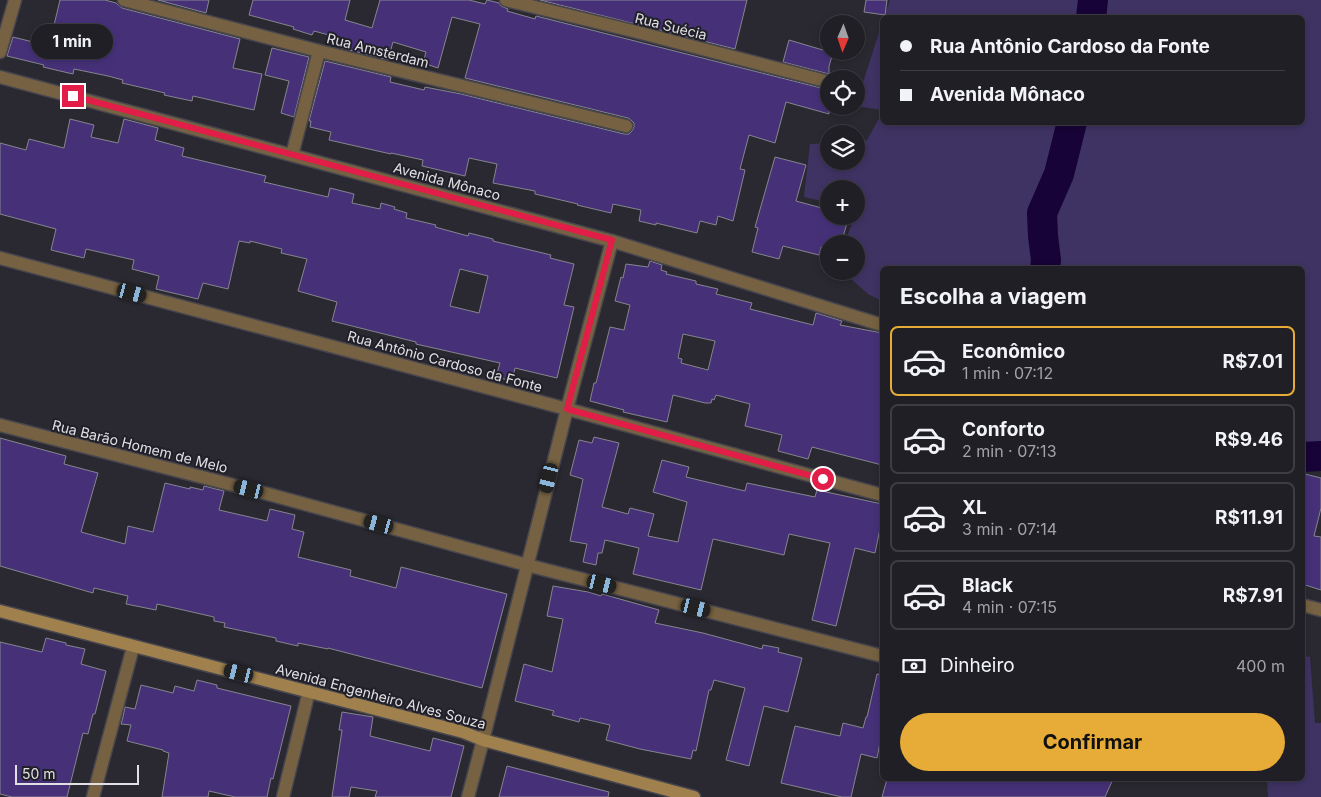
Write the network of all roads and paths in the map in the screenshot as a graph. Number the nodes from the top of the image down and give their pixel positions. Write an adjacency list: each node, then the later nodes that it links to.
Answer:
1 (15, 0): 5 (street)
2 (124, 0): 4 (street, Rua Amsterdam)
3 (506, 0): 7 (street, Rua Suécia)
4 (319, 51): 8 (street, Rua Amsterdam); 9 (street)
5 (0, 52)
6 (0, 77): 9 (street, Avenida Mônaco)
7 (820, 80)
8 (626, 126)
9 (292, 155): 10 (street, Avenida Mônaco)
10 (612, 240): 12 (street, Avenida Mônaco); 13 (street)
11 (0, 258): 13 (street, Rua Antônio Cardoso da Fonte)
12 (880, 324)
13 (567, 409): 15 (street, Rua Antônio Cardoso da Fonte); 16 (street)
14 (0, 426): 16 (street, Rua Barão Homem de Melo)
15 (880, 494)
16 (527, 565): 21 (street, Rua Barão Homem de Melo); 23 (street)
17 (1305, 606): 18 (street)
18 (1321, 610)
19 (0, 611): 20 (main road, Avenida Engenheiro Alves Souza)
20 (134, 647): 22 (main road, Avenida Engenheiro Alves Souza); 24 (street)
21 (880, 655)
22 (309, 691): 23 (main road, Avenida Engenheiro Alves Souza); 25 (street)
23 (484, 740): 26 (street); 27 (main road, Avenida Engenheiro Alves Souza)
24 (93, 797)
25 (282, 797)
26 (468, 797)
27 (694, 797)

